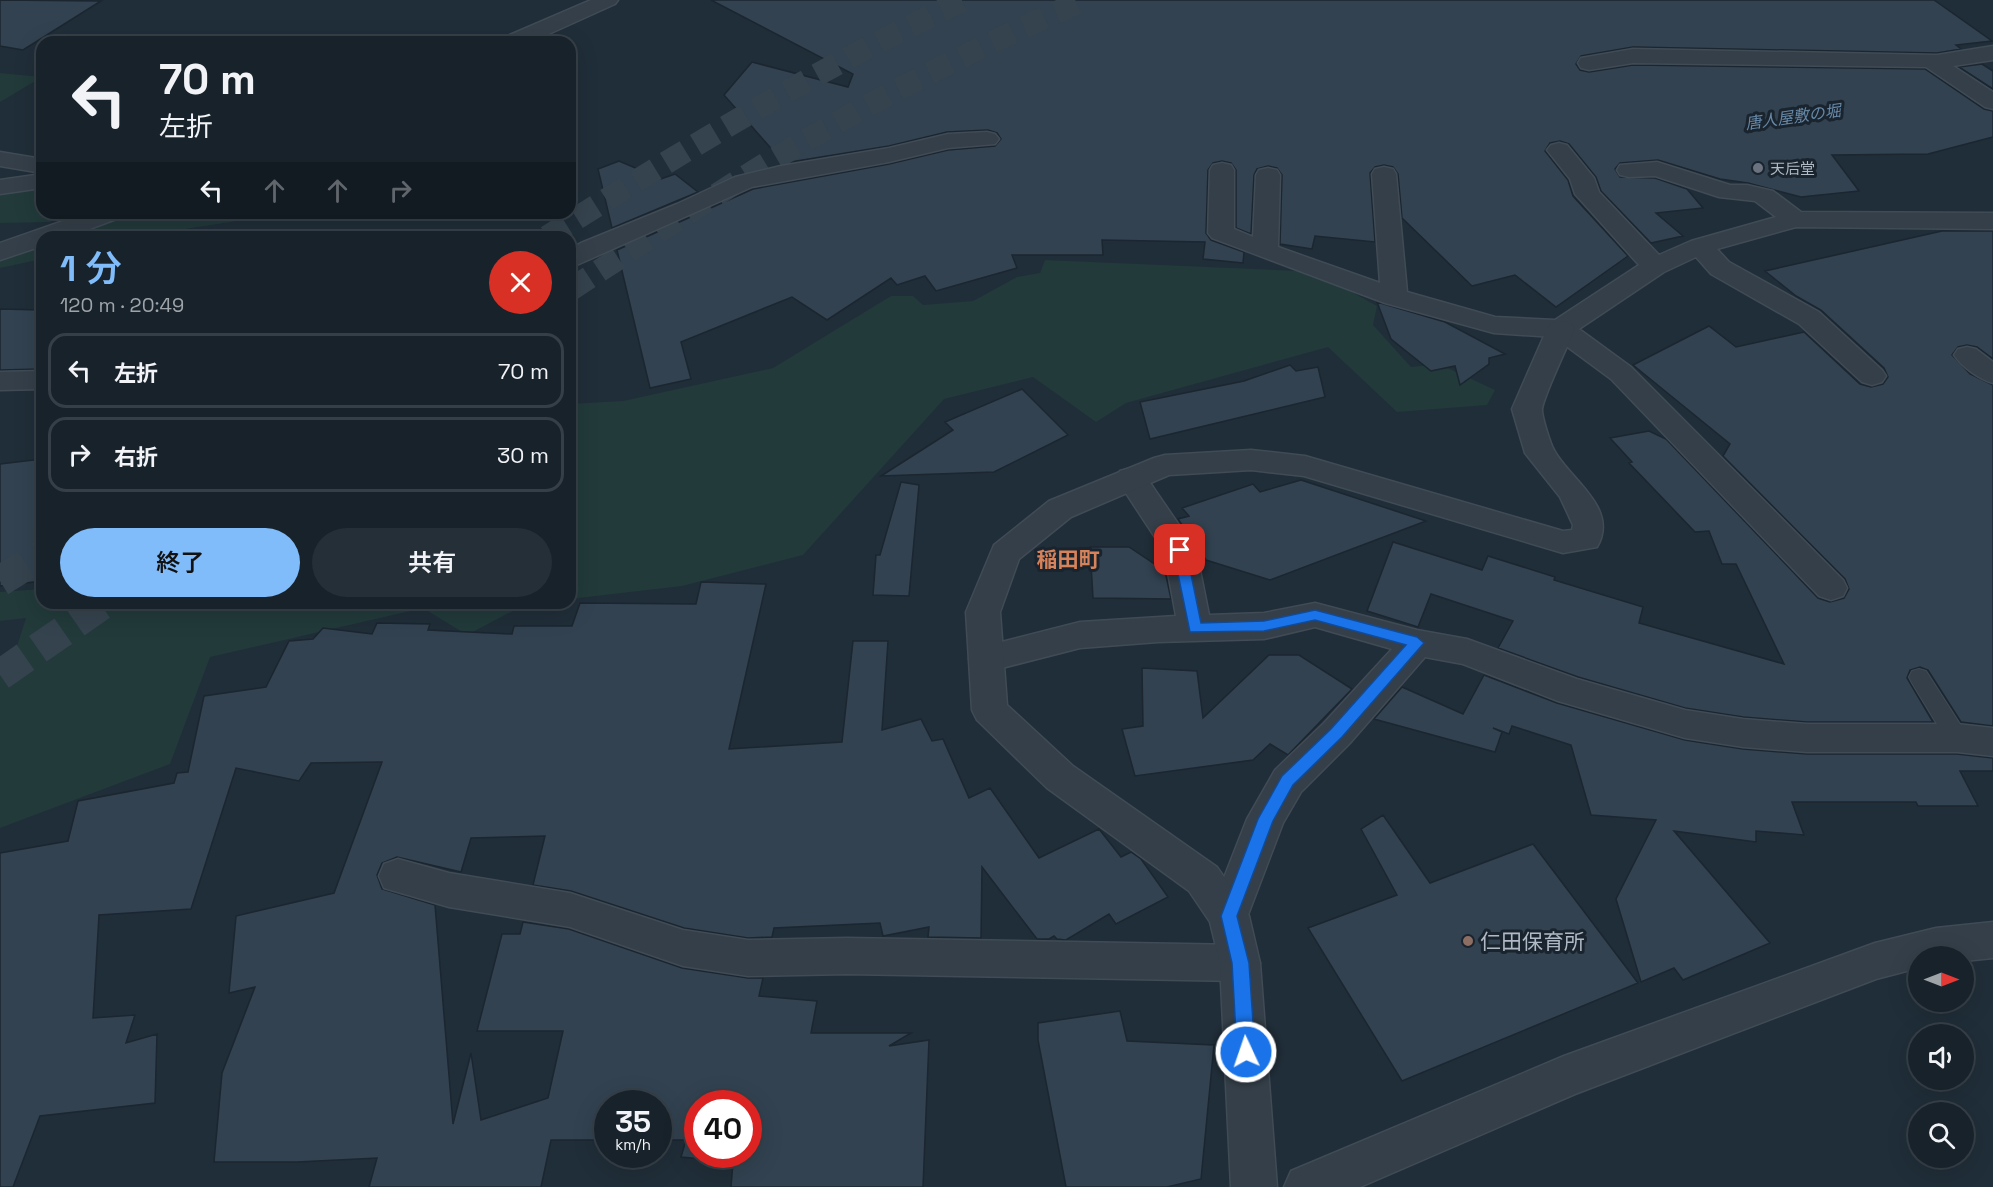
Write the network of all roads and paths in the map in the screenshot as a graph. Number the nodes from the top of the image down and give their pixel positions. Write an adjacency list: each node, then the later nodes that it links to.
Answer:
1 (608, 0): 2 (street)
2 (527, 36)
3 (1993, 53): 4 (street)
4 (1936, 61): 5 (street); 6 (street)
5 (1589, 63)
6 (1979, 92)
7 (987, 139): 25 (street)
8 (1559, 150): 26 (street)
9 (0, 159): 10 (street)
10 (36, 165)
11 (1222, 170): 23 (street)
12 (1629, 170): 18 (street)
13 (1384, 174): 27 (street)
14 (1268, 175): 23 (street)
15 (36, 181): 16 (street)
16 (0, 187)
17 (93, 219): 20 (street)
18 (1795, 219): 19 (street); 22 (street)
19 (1993, 221)
20 (60, 231)
21 (36, 239): 24 (street)
22 (1700, 246): 26 (street); 31 (street)
23 (1265, 251): 27 (street)
24 (0, 252)
25 (576, 256)
26 (1655, 266): 28 (street)
27 (1394, 297): 28 (street)
28 (1561, 329): 34 (street); 35 (street)
29 (1967, 354): 30 (street)
30 (1993, 375)
31 (1872, 376)
32 (36, 380): 33 (street)
33 (0, 381)
34 (1131, 478): 36 (street); 38 (street)
35 (1832, 588)
36 (1195, 628): 37 (street); 38 (street)
37 (1417, 643): 40 (street); 43 (street)
38 (986, 659): 43 (street)
39 (1919, 677): 40 (lane)
40 (1957, 738): 41 (street)
41 (1993, 742)
42 (398, 876): 45 (street)
43 (1229, 916): 45 (street)
44 (1993, 940): 47 (street)
45 (1240, 963): 46 (street)
46 (1254, 1187)
47 (1307, 1187)

